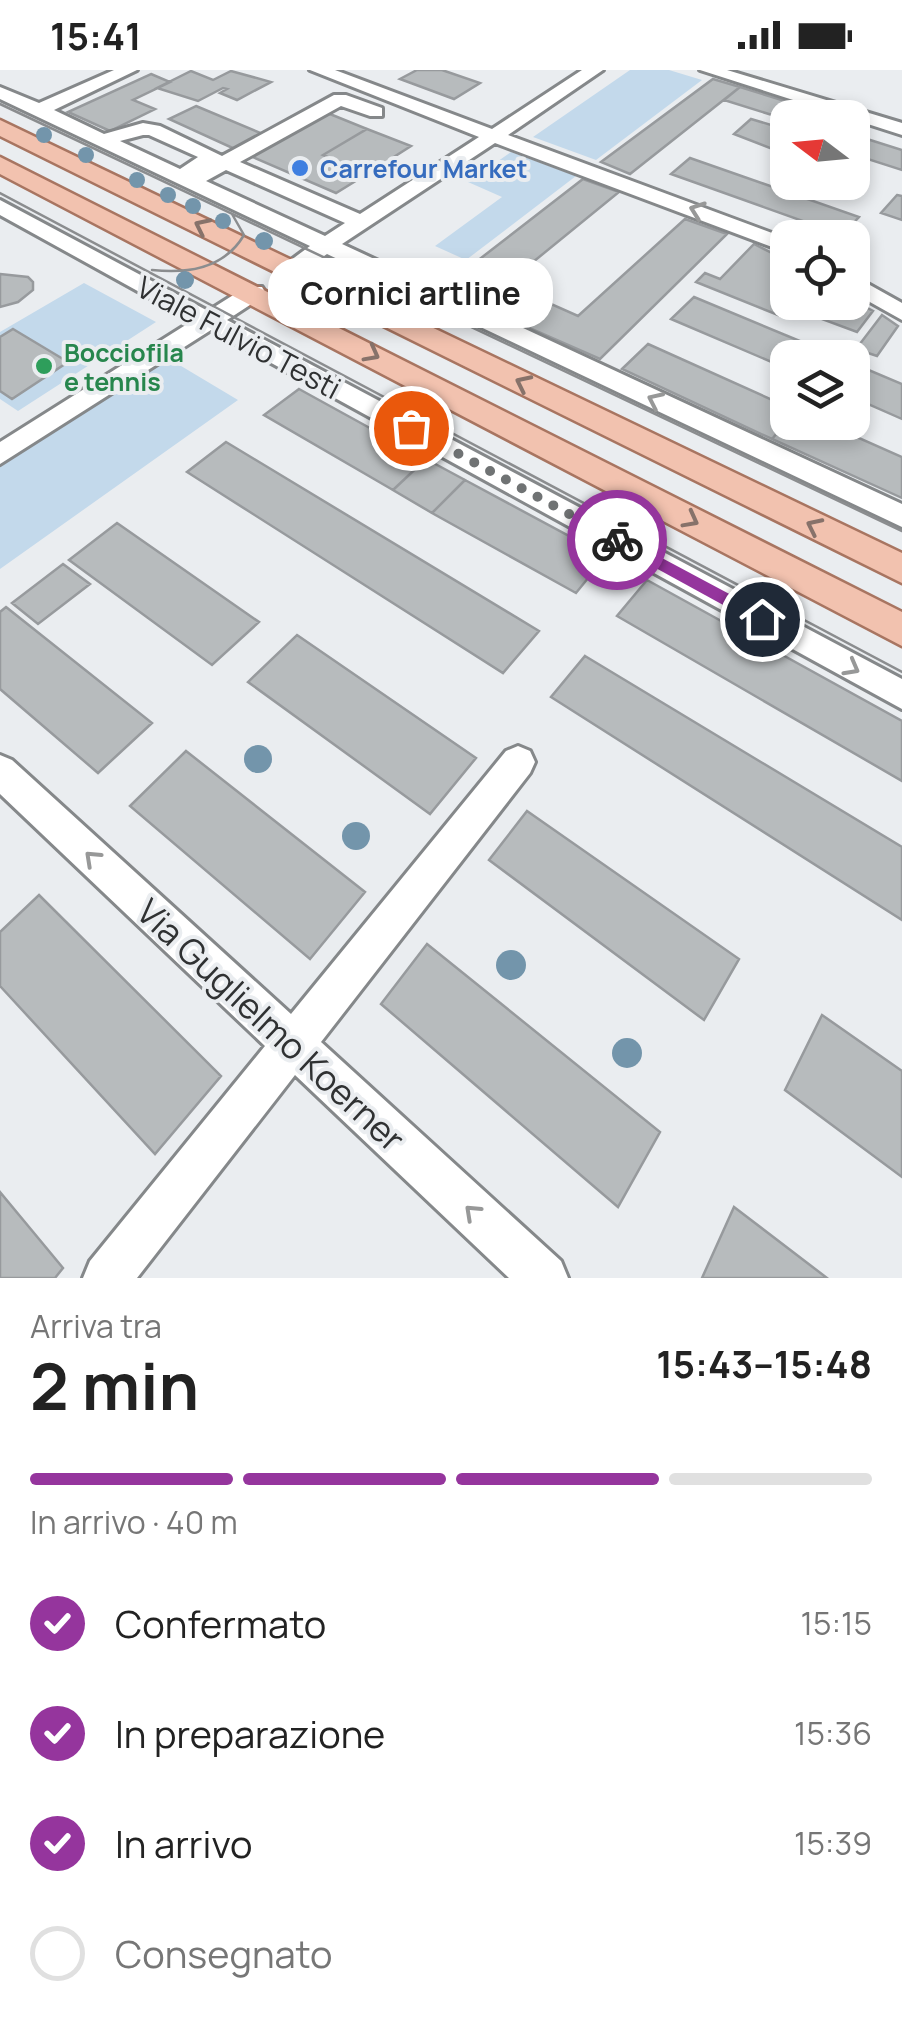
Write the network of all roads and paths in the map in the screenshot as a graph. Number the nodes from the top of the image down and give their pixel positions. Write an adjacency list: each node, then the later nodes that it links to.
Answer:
1 (128, 70): 7 (street)
2 (318, 70): 12 (street)
3 (594, 70): 12 (street)
4 (709, 70): 10 (street)
5 (747, 70): 8 (street)
6 (0, 92): 7 (street)
7 (40, 110): 13 (street)
8 (902, 116)
9 (0, 127): 21 (main road, one-way to 9)
10 (902, 128)
11 (420, 129): 14 (street)
12 (495, 136): 18 (street); 19 (street, one-way to 12)
13 (101, 140): 16 (street); 16 (street)
14 (224, 162): 16 (street); 18 (street)
15 (0, 164): 22 (main road, Viale Fulvio Testi)
16 (183, 179): 20 (street)
17 (0, 206): 25 (street, Viale Fulvio Testi)
18 (360, 222): 20 (street)
19 (770, 240)
20 (328, 244): 21 (street); 27 (street, one-way to 20)
21 (290, 269): 22 (main road); 28 (main road, one-way to 21)
22 (254, 292): 25 (street); 29 (main road, Viale Fulvio Testi, one-way to 29)
23 (870, 293): 24 (street)
24 (902, 313)
25 (210, 321): 26 (street); 30 (street, Viale Fulvio Testi, one-way to 30)
26 (0, 455)
27 (902, 516)
28 (902, 570)
29 (902, 630)
30 (902, 695)
31 (518, 762): 33 (street)
32 (0, 772): 33 (street, Via Guglielmo Koerner, one-way to 32)
33 (291, 1045): 34 (street); 35 (street, Via Guglielmo Koerner, one-way to 33)
34 (107, 1278)
35 (544, 1278)

